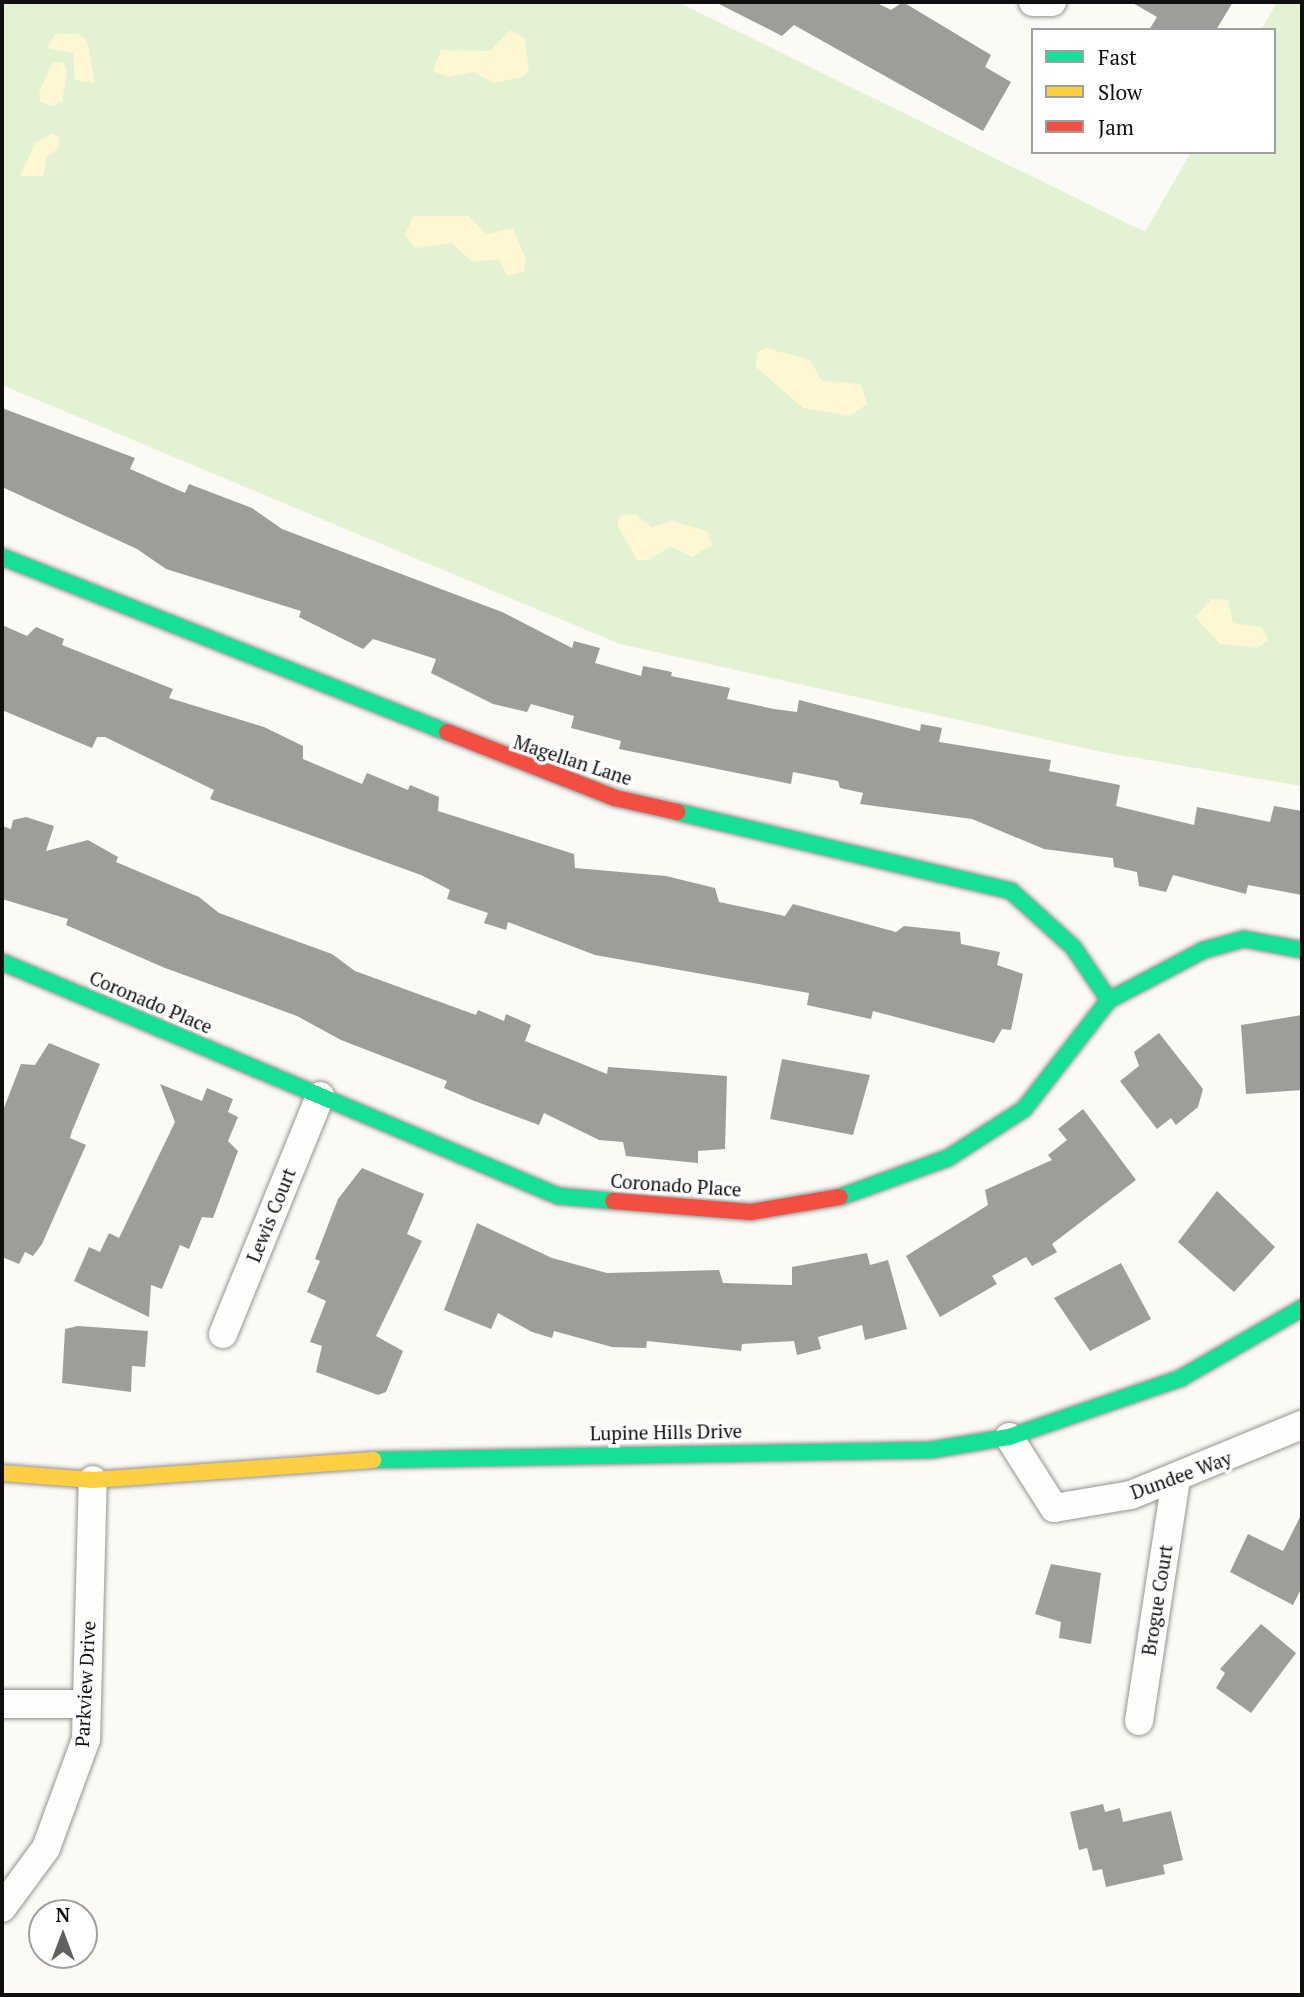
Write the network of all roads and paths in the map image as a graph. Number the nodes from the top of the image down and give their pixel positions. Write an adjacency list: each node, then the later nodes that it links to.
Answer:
1 (1033, 2): 2 (street)
2 (1052, 2)
3 (2, 556): 6 (street, Magellan Lane)
4 (1302, 950): 6 (street, Coronado Place)
5 (2, 962): 7 (street, Coronado Place)
6 (1109, 1000): 7 (street, Coronado Place)
7 (320, 1096): 9 (street, Lewis Court)
8 (1302, 1308): 11 (street, Lupine Hills Drive)
9 (223, 1334)
10 (1302, 1425): 13 (street, Dundee Way)
11 (1009, 1437): 13 (street, Dundee Way); 14 (street, Lupine Hills Drive)
12 (2, 1473): 14 (street, Lupine Hills Drive)
13 (1176, 1479): 17 (street, Brogue Court)
14 (93, 1480): 16 (street, Parkview Drive)
15 (2, 1704): 16 (street)
16 (86, 1704): 18 (street, Parkview Drive)
17 (1139, 1721)
18 (2, 1908)

